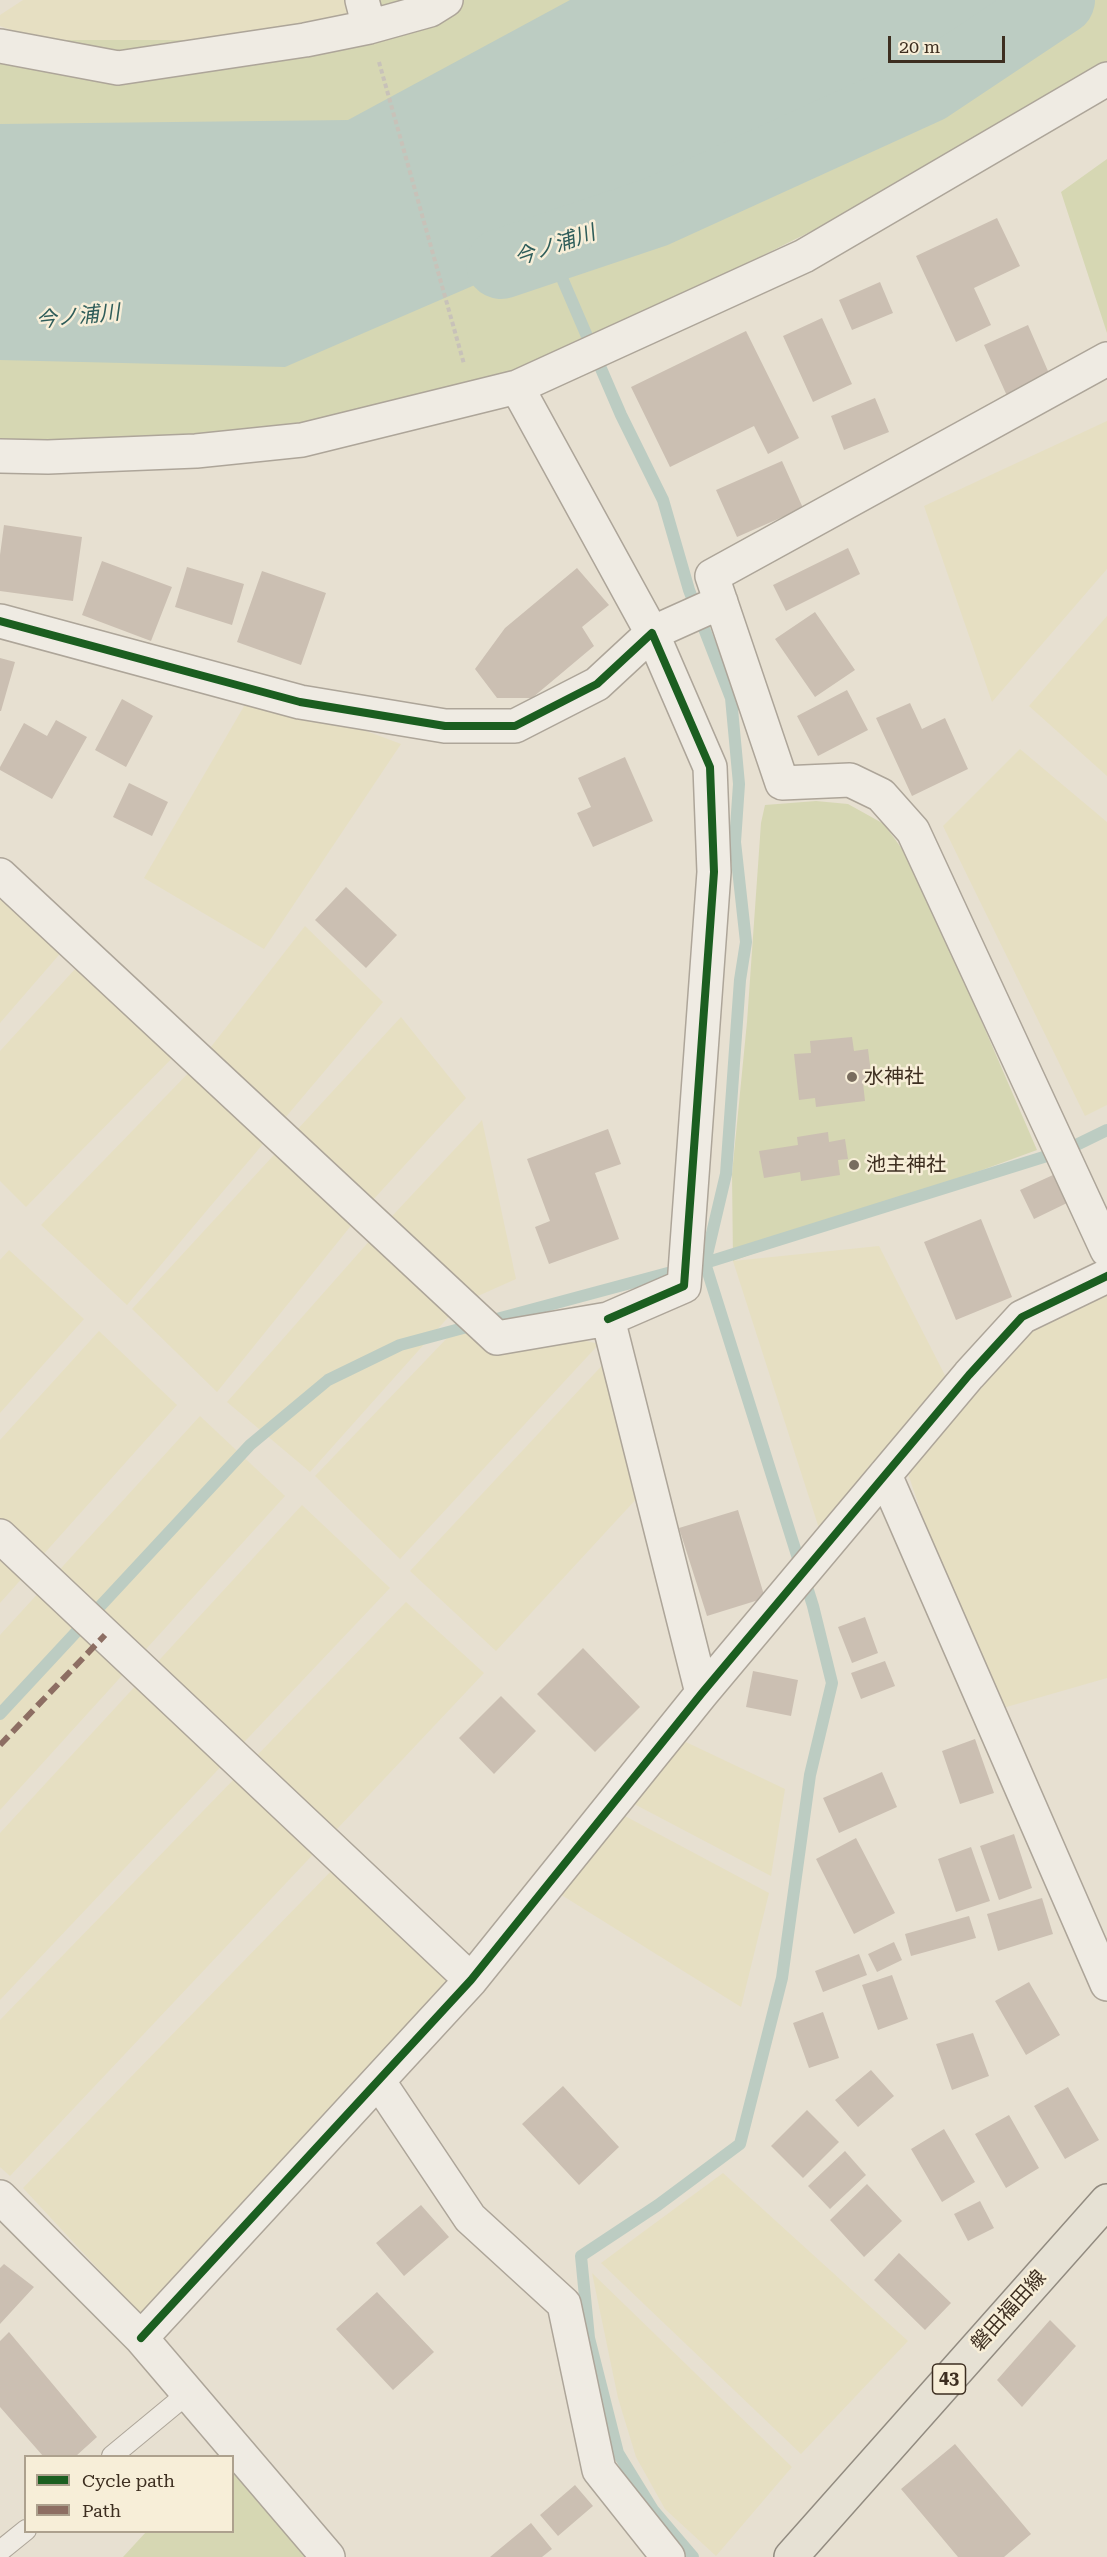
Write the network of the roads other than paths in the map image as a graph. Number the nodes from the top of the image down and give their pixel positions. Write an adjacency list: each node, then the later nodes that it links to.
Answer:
1 (446, 0): 2 (street)
2 (365, 14): 3 (street)
3 (0, 46)
4 (1107, 80): 6 (street)
5 (1107, 359): 8 (street)
6 (518, 387): 7 (street); 10 (street)
7 (0, 456)
8 (721, 602): 10 (street); 12 (street)
9 (0, 621): 10 (street)
10 (652, 633): 14 (street)
11 (0, 875): 14 (street)
12 (1107, 1250)
13 (1107, 1276): 15 (street)
14 (608, 1318): 17 (street)
15 (885, 1475): 17 (street); 19 (street)
16 (0, 1536): 18 (street)
17 (702, 1694): 18 (street)
18 (471, 1980): 20 (street)
19 (1107, 1984)
20 (379, 2082): 23 (street); 29 (street)
21 (0, 2196): 23 (street)
22 (1107, 2200): 30 (main road, 磐田福田線 / 43)
23 (141, 2338): 24 (street)
24 (187, 2394): 25 (lane); 28 (street)
25 (114, 2455)
26 (24, 2532): 27 (lane)
27 (0, 2551)
28 (328, 2557)
29 (668, 2557)
30 (791, 2557)

